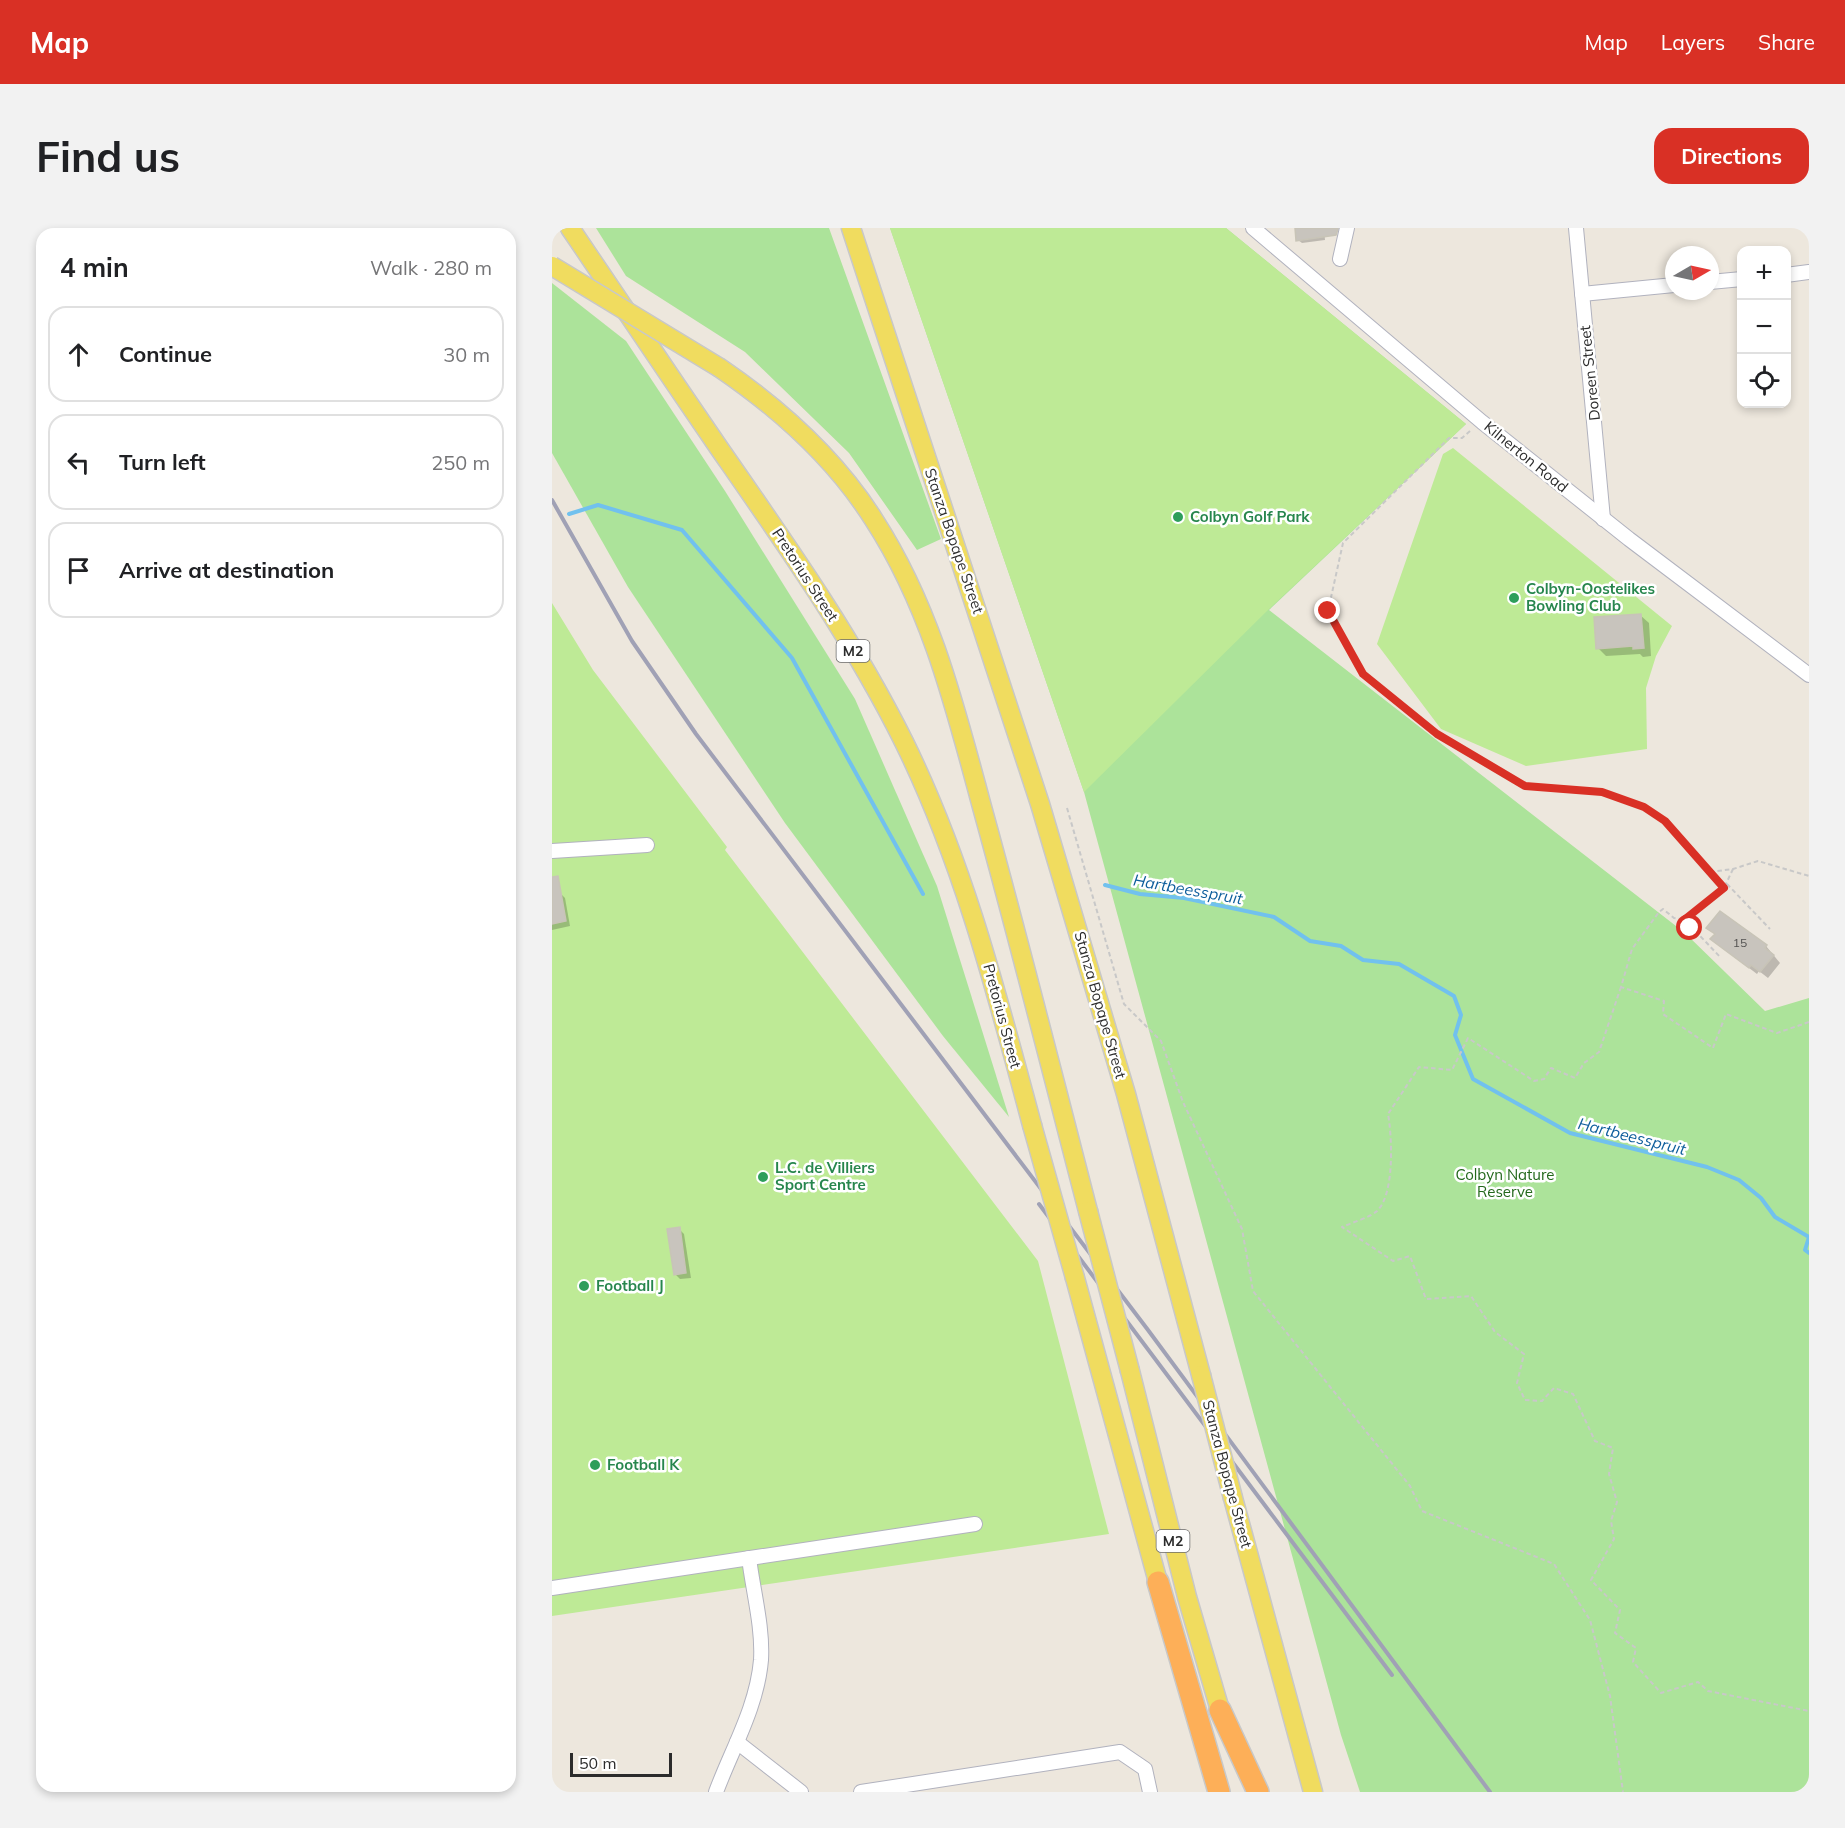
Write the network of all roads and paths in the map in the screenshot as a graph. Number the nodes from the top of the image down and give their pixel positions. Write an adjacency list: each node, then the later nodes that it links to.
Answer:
1 (570, 228): 32 (main road, Pretorius Street / M2, bridge)
2 (851, 228): 45 (main road, Stanza Bopape Street, bridge)
3 (1253, 228): 15 (street, Kilnerton Road)
4 (1347, 228): 6 (street)
5 (1576, 228): 13 (street, Doreen Street)
6 (1340, 259)
7 (552, 266): 34 (main road, M2, bridge)
8 (1809, 272): 9 (street)
9 (1791, 274)
10 (1737, 279): 11 (street)
11 (1719, 281)
12 (1665, 286): 13 (street)
13 (1582, 294): 15 (street, Doreen Street)
14 (1462, 438): 21 (path)
15 (1603, 519): 16 (street, Kilnerton Road)
16 (1809, 675)
17 (1067, 808): 46 (path)
18 (647, 845): 19 (street)
19 (552, 851)
20 (1733, 869): 21 (path); 22 (path); 23 (path)
21 (1710, 872): 24 (path)
22 (1809, 876)
23 (1726, 884): 24 (path); 26 (path)
24 (1724, 888): 25 (path)
25 (1684, 920): 27 (path); 28 (path)
26 (1770, 929)
27 (1721, 958)
28 (1621, 987): 29 (path); 35 (path)
29 (1809, 1022)
30 (975, 1524): 31 (street)
31 (749, 1558): 33 (street); 36 (street)
32 (1158, 1582): 41 (highway); 42 (highway, M2)
33 (552, 1588)
34 (1220, 1710): 43 (highway, M2); 44 (highway)
35 (1809, 1711)
36 (737, 1742): 37 (street); 38 (street)
37 (716, 1792)
38 (801, 1792)
39 (861, 1792): 40 (street)
40 (1150, 1792)
41 (1205, 1792)
42 (1219, 1792)
43 (1246, 1792)
44 (1258, 1792)
45 (1313, 1792)
46 (1623, 1792)

